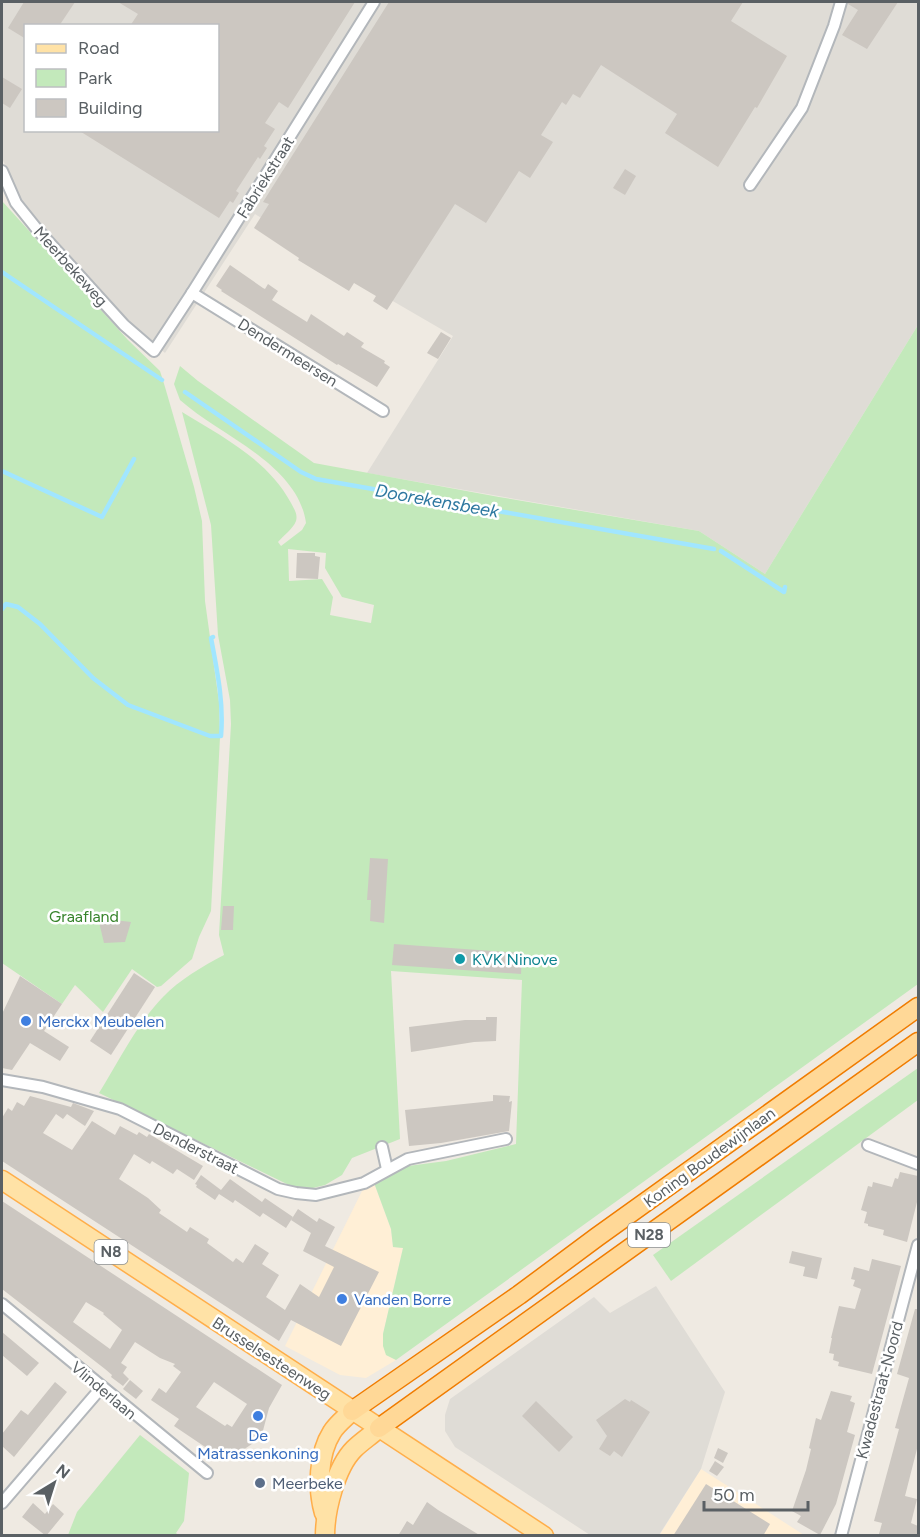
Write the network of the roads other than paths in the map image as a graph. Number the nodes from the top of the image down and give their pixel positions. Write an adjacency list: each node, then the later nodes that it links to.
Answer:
1 (374, 2): 5 (street, Fabriekstraat)
2 (840, 2): 4 (street)
3 (2, 171): 6 (street, Meerbekeweg)
4 (750, 185)
5 (192, 293): 6 (street, Fabriekstraat); 7 (street, Dendermeersen)
6 (154, 351)
7 (383, 411)
8 (918, 1006): 20 (highway, Koning Boudewijnlaan / N28)
9 (918, 1042): 21 (highway, Koning Boudewijnlaan / N28)
10 (2, 1080): 15 (street, Denderstraat)
11 (506, 1139): 15 (street, Denderstraat)
12 (868, 1145): 14 (street)
13 (382, 1147): 15 (street)
14 (918, 1164)
15 (387, 1169)
16 (2, 1180): 20 (main road, Brusselsesteenweg / N8)
17 (918, 1245): 27 (street, Kwadestraat-Noord)
18 (2, 1304): 19 (street, Vlinderlaan)
19 (101, 1388): 22 (street, Vlinderlaan); 23 (street)
20 (352, 1411): 21 (main road, Brusselsesteenweg / N8); 25 (main road, N28)
21 (380, 1428): 25 (main road, N28); 26 (main road, Brusselsesteenweg / N8)
22 (207, 1473)
23 (6, 1490): 24 (street)
24 (2, 1503)
25 (325, 1526)
26 (544, 1536)
27 (841, 1536)

